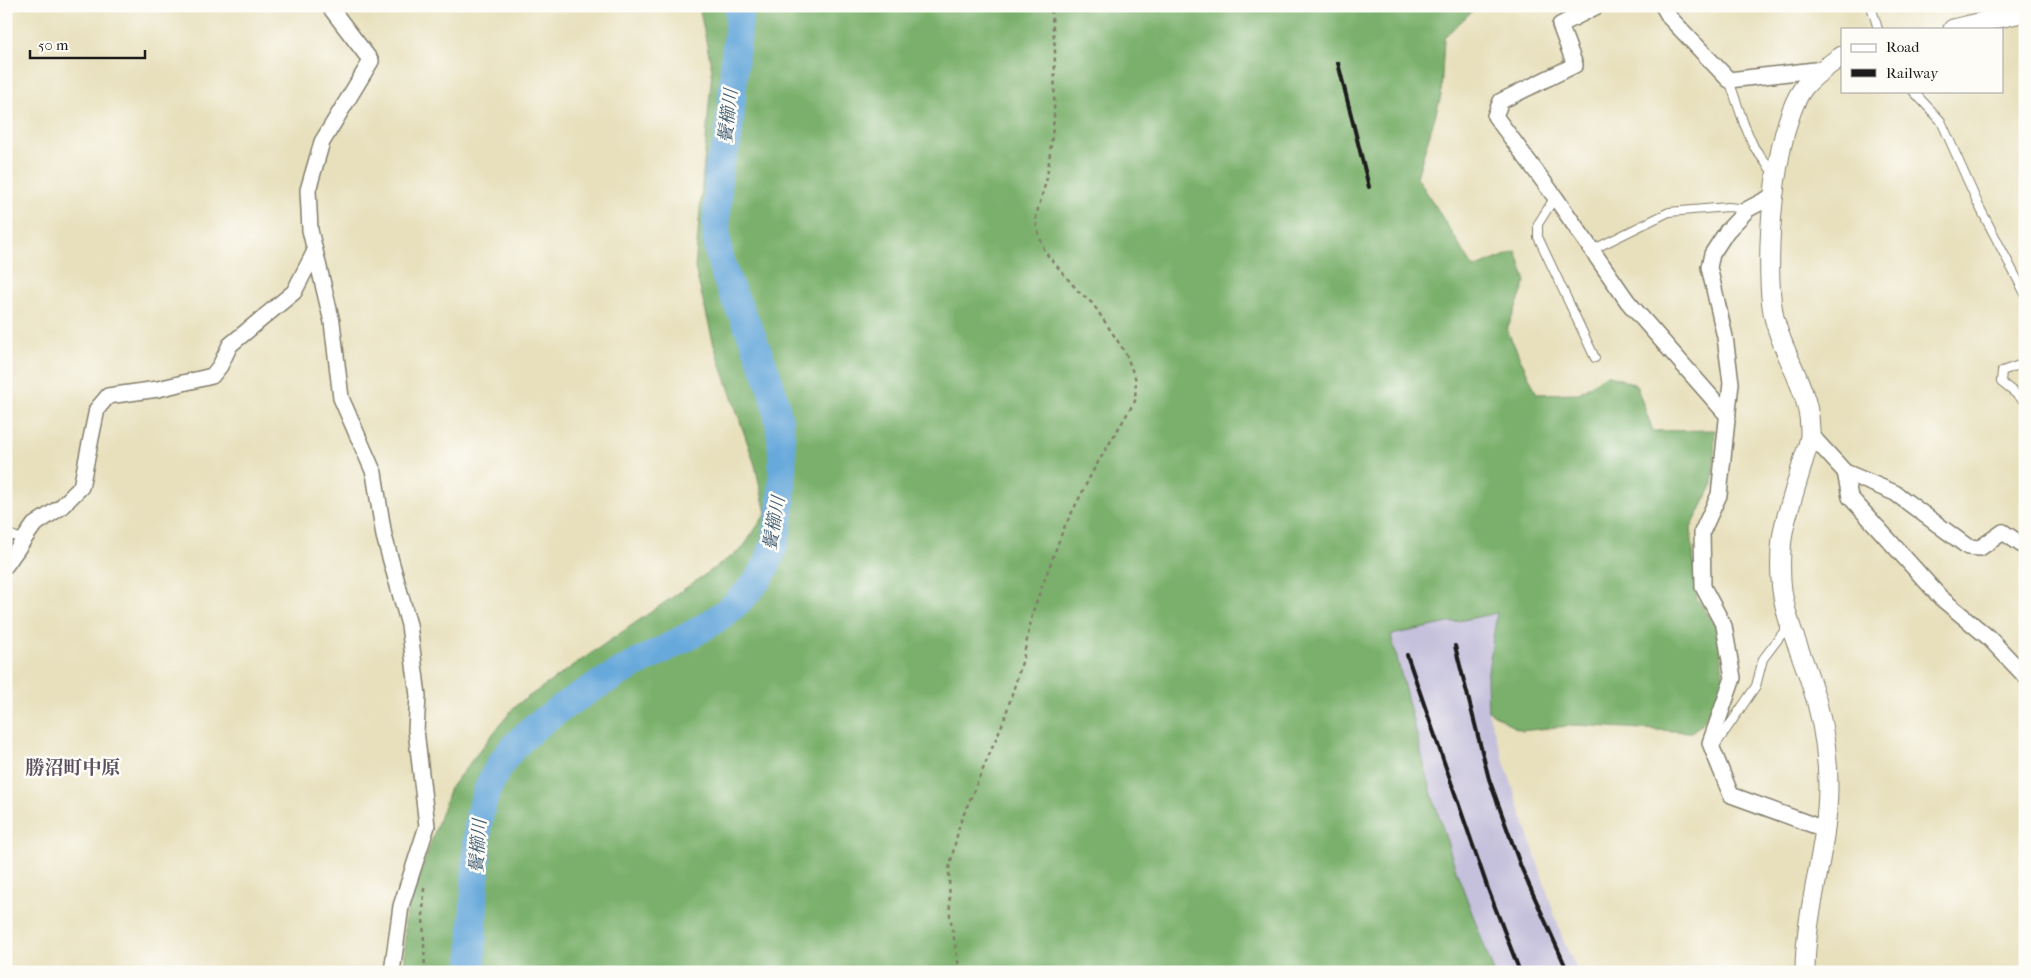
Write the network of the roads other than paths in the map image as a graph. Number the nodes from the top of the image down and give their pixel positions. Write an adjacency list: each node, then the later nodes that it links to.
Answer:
1 (329, 6): 17 (street)
2 (1597, 6): 14 (street)
3 (1663, 6): 10 (street)
4 (1871, 6): 6 (lane)
5 (2025, 12): 7 (street)
6 (1878, 28)
7 (1957, 28)
8 (1841, 57): 9 (street)
9 (1822, 69): 10 (street); 12 (street)
10 (1729, 80): 12 (lane)
11 (1914, 92): 18 (lane)
12 (1776, 176): 13 (street)
13 (1773, 196): 15 (street); 23 (street)
14 (1554, 197): 16 (street); 19 (lane)
15 (1748, 209): 16 (lane); 22 (street)
16 (1592, 250): 22 (street)
17 (314, 253): 26 (street); 33 (street)
18 (2025, 294)
19 (1595, 358)
20 (2025, 363): 21 (lane)
21 (2025, 401)
22 (1728, 416): 31 (street)
23 (1811, 435): 24 (street); 29 (street)
24 (1845, 472): 27 (street); 30 (street)
25 (6, 533): 26 (lane)
26 (24, 540): 28 (street)
27 (2025, 547)
28 (6, 565)
29 (1790, 625): 31 (lane); 32 (street)
30 (2025, 676)
31 (1712, 750): 32 (street)
32 (1824, 828): 34 (street)
33 (392, 972)
34 (1805, 972)

